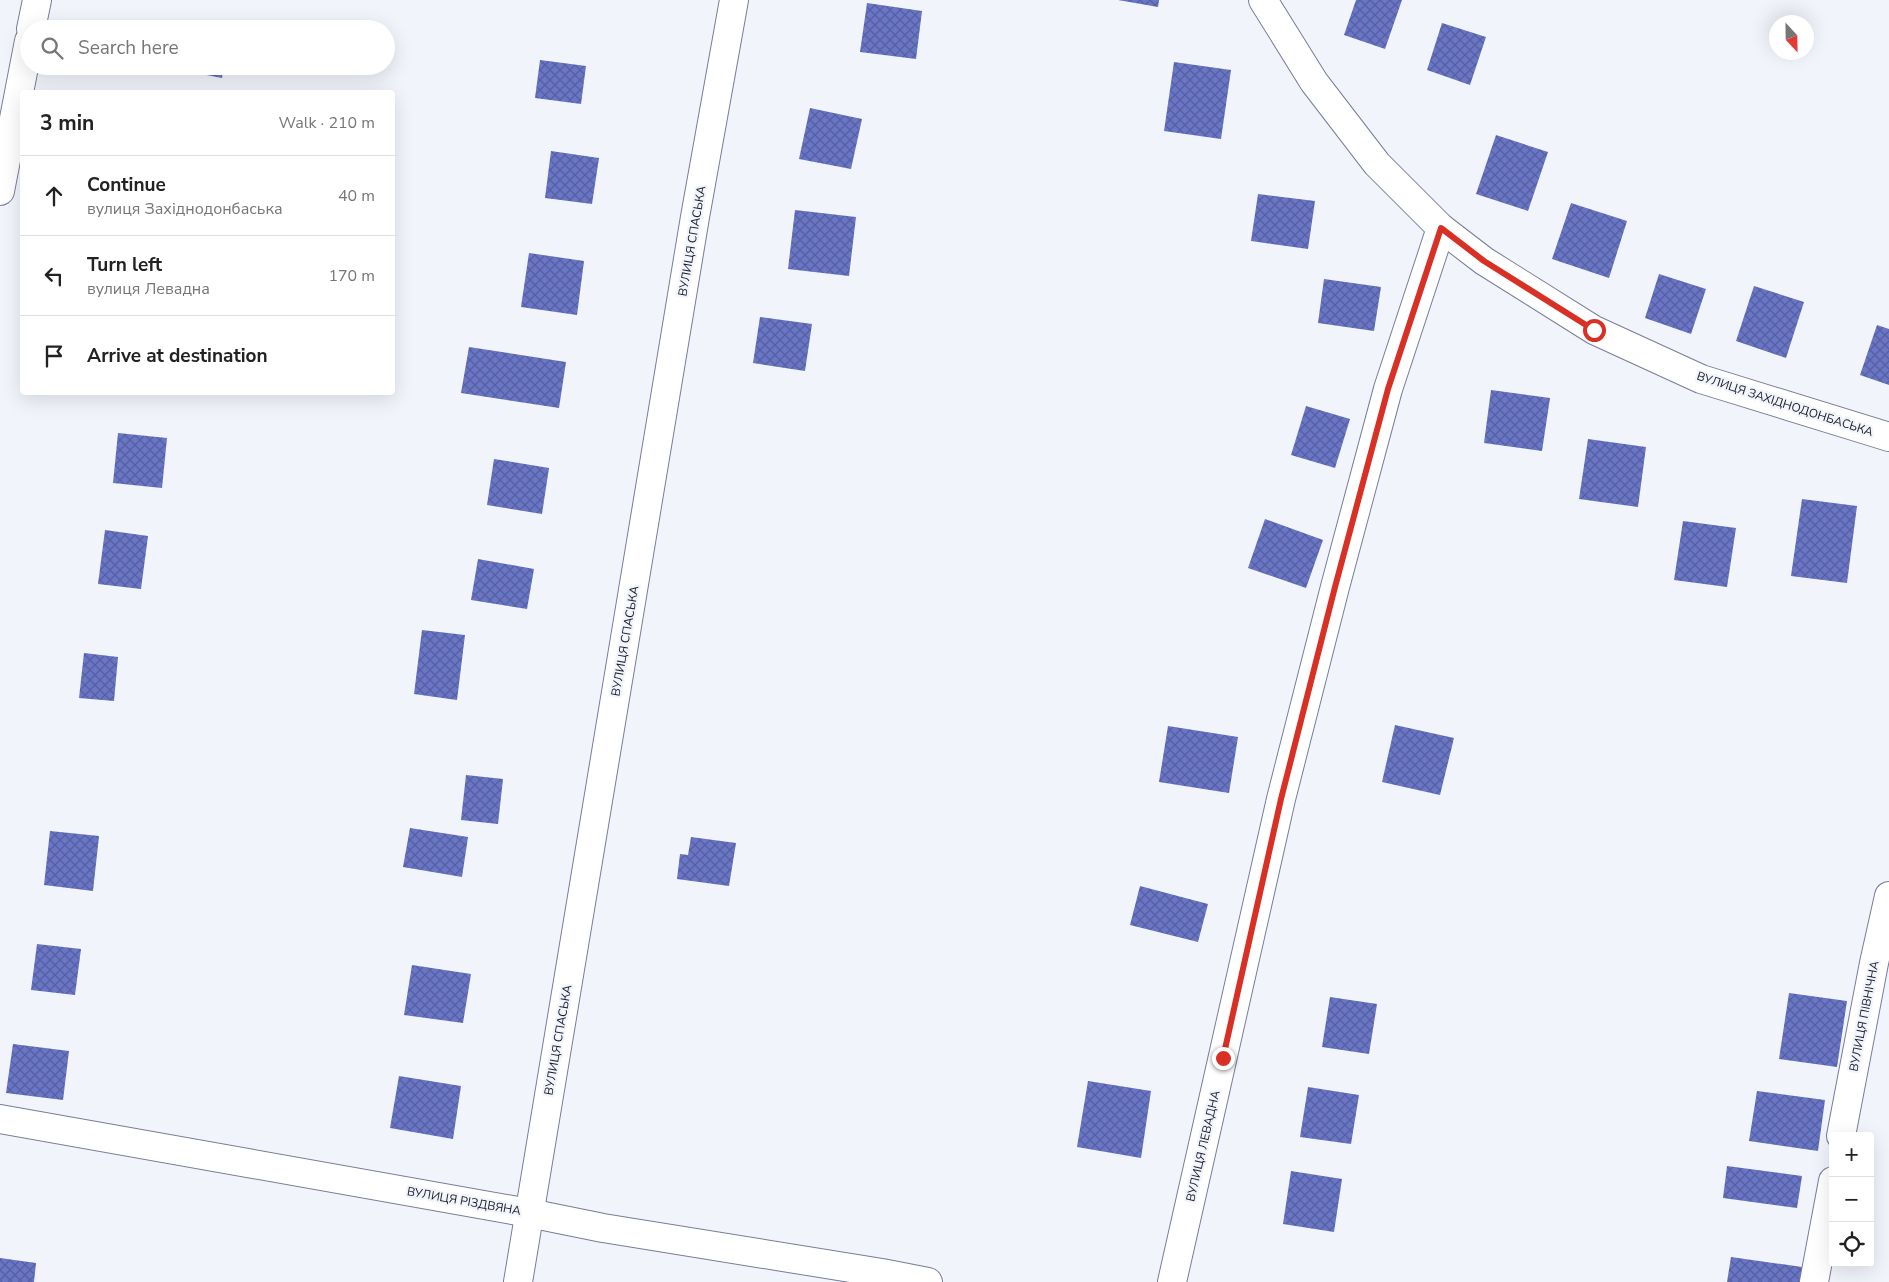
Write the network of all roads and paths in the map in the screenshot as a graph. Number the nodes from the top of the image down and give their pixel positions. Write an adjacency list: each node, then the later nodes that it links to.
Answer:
1 (36, 0): 4 (street)
2 (734, 0): 13 (street, ВУЛИЦЯ СПАСЬКА)
3 (1263, 0): 7 (street, ВУЛИЦЯ ЗАХІДНОДОНБАСЬКА)
4 (33, 20)
5 (22, 75): 6 (street)
6 (0, 191)
7 (1441, 228): 8 (street, ВУЛИЦЯ ЗАХІДНОДОНБАСЬКА); 16 (street, ВУЛИЦЯ ЛЕВАДНА)
8 (1889, 437)
9 (1889, 896): 11 (street, ВУЛИЦЯ ПІВНІЧНА)
10 (0, 1119): 13 (street, ВУЛИЦЯ РІЗДВЯНА)
11 (1842, 1132)
12 (1829, 1202): 17 (street)
13 (529, 1213): 14 (street, ВУЛИЦЯ СПАСЬКА); 15 (street, ВУЛИЦЯ РІЗДВЯНА)
14 (518, 1282)
15 (928, 1282)
16 (1172, 1282)
17 (1814, 1282)

